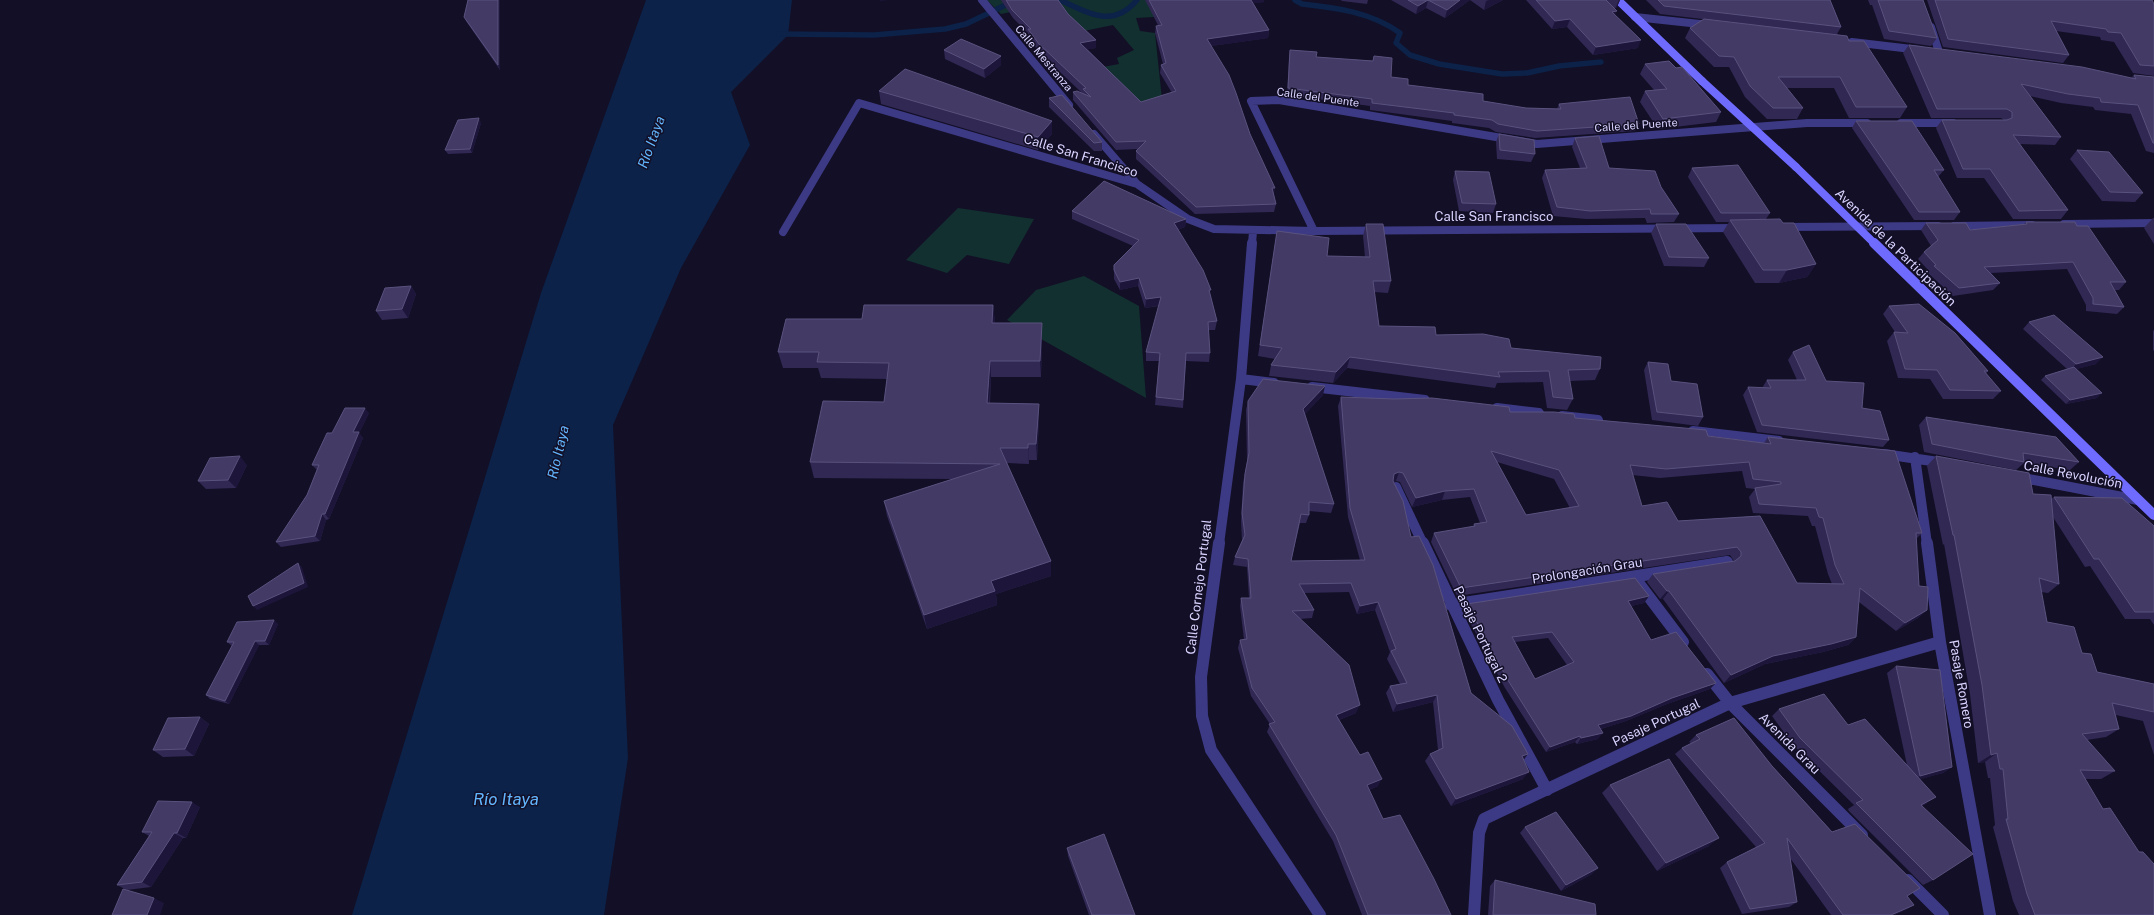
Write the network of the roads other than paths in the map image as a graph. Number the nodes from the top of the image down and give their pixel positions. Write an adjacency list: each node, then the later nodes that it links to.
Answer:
1 (1618, 0): 3 (main road, Avenida de la Participación)
2 (984, 1): 7 (street, Calle Mestranza)
3 (1636, 17): 5 (street); 15 (main road, Avenida de la Participación, bridge)
4 (1929, 22): 6 (street)
5 (1721, 27)
6 (1846, 41)
7 (1072, 108)
8 (1877, 123): 18 (street, Calle del Puente)
9 (1893, 123): 10 (street)
10 (1962, 123)
11 (1088, 126): 12 (street)
12 (1137, 184): 17 (street, Calle San Francisco); 19 (street, Calle San Francisco)
13 (2154, 223): 15 (street)
14 (1777, 227): 15 (street)
15 (1857, 227): 33 (main road, Avenida de la Participación)
16 (1745, 228): 18 (street, Calle San Francisco)
17 (1253, 231): 18 (street, Calle San Francisco); 20 (street, Calle Cornejo Portugal)
18 (1314, 231)
19 (783, 232)
20 (1240, 379): 21 (street); 45 (street, Calle Cornejo Portugal)
21 (1288, 384)
22 (1304, 386): 23 (street)
23 (1439, 402)
24 (1487, 407): 25 (street)
25 (1606, 421)
26 (1685, 430): 27 (street)
27 (1788, 442)
28 (1876, 453): 29 (street)
29 (1915, 457): 30 (street); 38 (street, Pasaje Romero)
30 (1954, 465)
31 (2008, 475): 33 (street, Calle Revolución)
32 (1396, 487): 37 (street, Pasaje Portugal 2)
33 (2138, 500): 34 (main road, Avenida de la Participación)
34 (2154, 515)
35 (1726, 562): 36 (street, Prolongación Grau)
36 (1634, 577): 37 (street, Prolongación Grau); 39 (street)
37 (1451, 605): 42 (street, Pasaje Portugal 2)
38 (1940, 642): 41 (street, Pasaje Portugal); 48 (street, Pasaje Romero)
39 (1691, 653)
40 (1701, 665): 41 (street, Avenida Grau)
41 (1730, 703): 42 (street, Pasaje Portugal); 43 (street, Avenida Grau)
42 (1547, 790): 46 (street, Pasaje Portugal)
43 (1870, 842)
44 (1898, 870): 47 (street)
45 (1320, 915)
46 (1474, 915)
47 (1943, 915)
48 (1990, 915)

